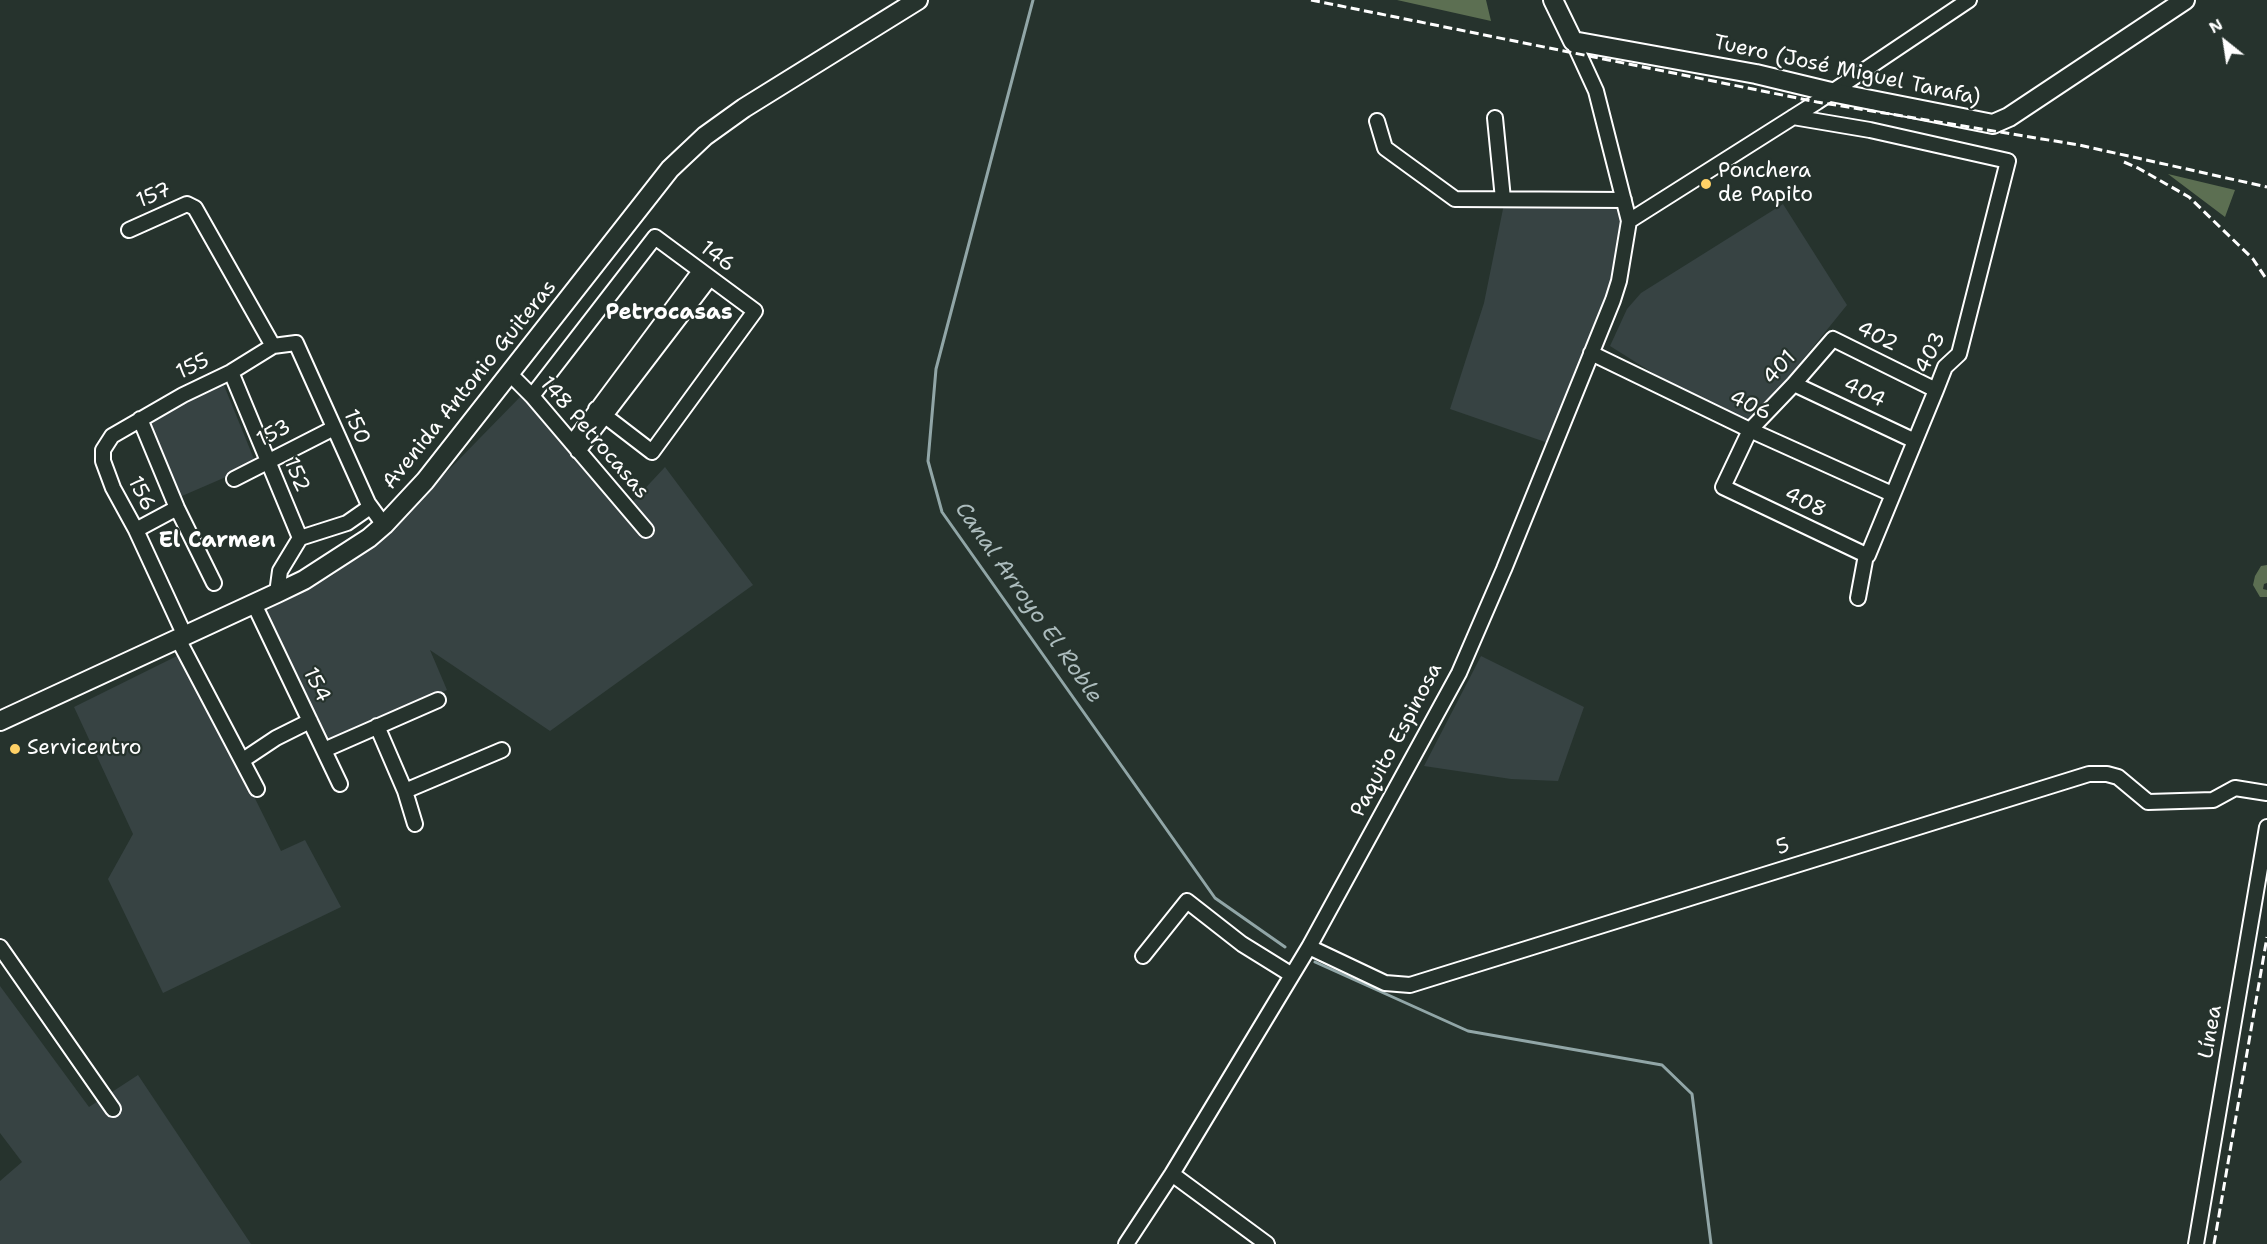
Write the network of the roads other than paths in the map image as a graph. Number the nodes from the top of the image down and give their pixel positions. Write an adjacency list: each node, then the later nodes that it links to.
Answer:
1 (2185, 0): 6 (main road, Tuero (José Miguel Tarafa))
2 (1965, 1): 6 (street)
3 (907, 2): 20 (main road, Avenida Antonio Guiteras)
4 (1558, 2): 5 (main road)
5 (1573, 41): 6 (main road, Tuero (José Miguel Tarafa)); 11 (street)
6 (1831, 92): 7 (street)
7 (1793, 117): 12 (street); 22 (street, 403)
8 (1496, 118): 10 (street)
9 (1377, 121): 10 (street)
10 (1503, 199): 11 (street)
11 (1624, 200): 12 (street)
12 (1629, 221): 18 (street, Paquito Espinosa)
13 (129, 230): 17 (street, 157)
14 (705, 274): 23 (street, 146); 24 (street); 24 (street, 146)
15 (1833, 339): 21 (street, 401); 22 (street, 402)
16 (296, 343): 17 (street, 155); 26 (street, 150)
17 (273, 346): 19 (street, 155)
18 (1591, 353): 27 (street, 406); 61 (street, Paquito Espinosa)
19 (231, 372): 25 (street, 155); 31 (street, 152)
20 (510, 374): 23 (street, 148 Petrocasas); 37 (main road, Avenida Antonio Guiteras)
21 (1794, 384): 27 (street, 401); 29 (street, 404)
22 (1936, 390): 29 (street, 403)
23 (532, 396): 30 (street, 148 Petrocasas)
24 (601, 413): 30 (street)
25 (140, 419): 28 (street, 155); 36 (street)
26 (334, 428): 31 (street, 153); 35 (street, 150)
27 (1750, 430): 33 (street, 401); 34 (street, 406)
28 (112, 436): 38 (street, 156)
29 (1915, 441): 34 (street, 403)
30 (575, 447): 39 (street, 148 Petrocasas)
31 (268, 461): 32 (street, 153); 40 (street, 152)
32 (234, 479)
33 (1724, 487): 41 (street, 408)
34 (1892, 494): 41 (street, 403)
35 (370, 507): 37 (street, 150); 40 (street)
36 (177, 508): 38 (street); 42 (street)
37 (384, 525): 43 (main road, Avenida Antonio Guiteras)
38 (136, 530): 46 (street, 156)
39 (646, 530)
40 (300, 538): 43 (street)
41 (1867, 555): 44 (street, 403)
42 (214, 583)
43 (277, 593): 45 (main road, Avenida Antonio Guiteras)
44 (1858, 598)
45 (254, 604): 46 (main road, Avenida Antonio Guiteras); 49 (street, 154)
46 (182, 637): 48 (main road, Avenida Antonio Guiteras); 53 (street, 156)
47 (438, 700): 50 (street)
48 (0, 721)
49 (310, 721): 51 (street, 154); 53 (street)
50 (377, 726): 51 (street); 56 (street)
51 (324, 750): 54 (street, 154)
52 (502, 750): 56 (street)
53 (243, 760): 55 (street, 156)
54 (340, 784)
55 (257, 789)
56 (405, 791): 58 (street)
57 (2267, 793): 61 (street, 5)
58 (416, 824)
59 (2267, 827): 68 (street, Línea)
60 (0, 947): 64 (street)
61 (1309, 947): 63 (street, Paquito Espinosa)
62 (1143, 956): 63 (street)
63 (1292, 975): 65 (street, Paquito Espinosa)
64 (113, 1108)
65 (1172, 1174): 66 (street, Paquito Espinosa); 67 (street)
66 (1126, 1244)
67 (1267, 1244)
68 (2196, 1244)

